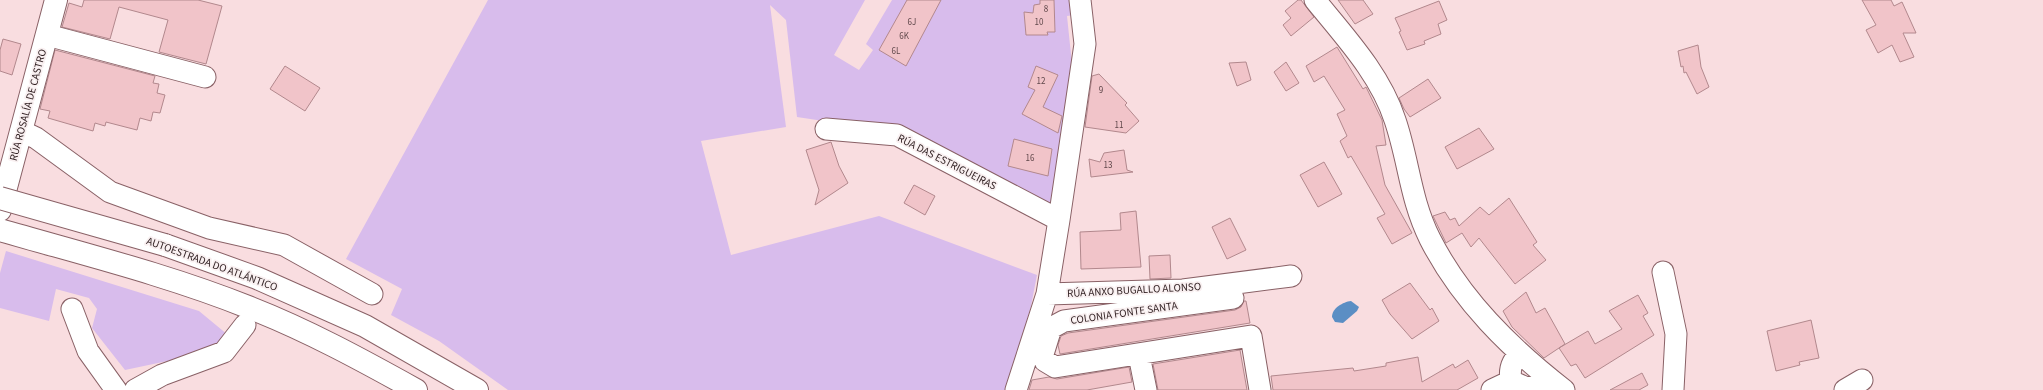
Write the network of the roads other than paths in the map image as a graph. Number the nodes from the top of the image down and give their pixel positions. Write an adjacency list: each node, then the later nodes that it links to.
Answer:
1 (56, 0): 4 (main road, RÚA ROSALÍA DE CASTRO)
2 (1080, 0): 10 (street)
3 (1315, 0): 19 (street)
4 (47, 35): 5 (street); 7 (main road, RÚA ROSALÍA DE CASTRO)
5 (205, 77)
6 (826, 130): 10 (street, RÚA DAS ESTRIGUEIRAS)
7 (21, 131): 9 (main road, RÚA ROSALÍA DE CASTRO); 14 (street)
8 (0, 198): 26 (main road, AUTOESTRADA DO ATLÁNTICO, bridge)
9 (0, 210)
10 (1059, 220): 15 (street)
11 (0, 230): 25 (main road)
12 (1663, 272): 31 (street)
13 (1291, 276): 15 (street, RÚA ANXO BUGALLO ALONSO)
14 (372, 294)
15 (1047, 294): 27 (street)
16 (1233, 298): 20 (street, COLONIA FONTE SANTA)
17 (72, 309): 23 (street)
18 (245, 325): 24 (street)
19 (1521, 354): 21 (street); 22 (street)
20 (1139, 355): 28 (street); 29 (street, COLONIA FONTE SANTA)
21 (1556, 384): 22 (street)
22 (1513, 385): 30 (street)
23 (116, 390)
24 (135, 390)
25 (416, 390)
26 (477, 390)
27 (1016, 390)
28 (1146, 390)
29 (1260, 390)
30 (1492, 390)
31 (1673, 390)

